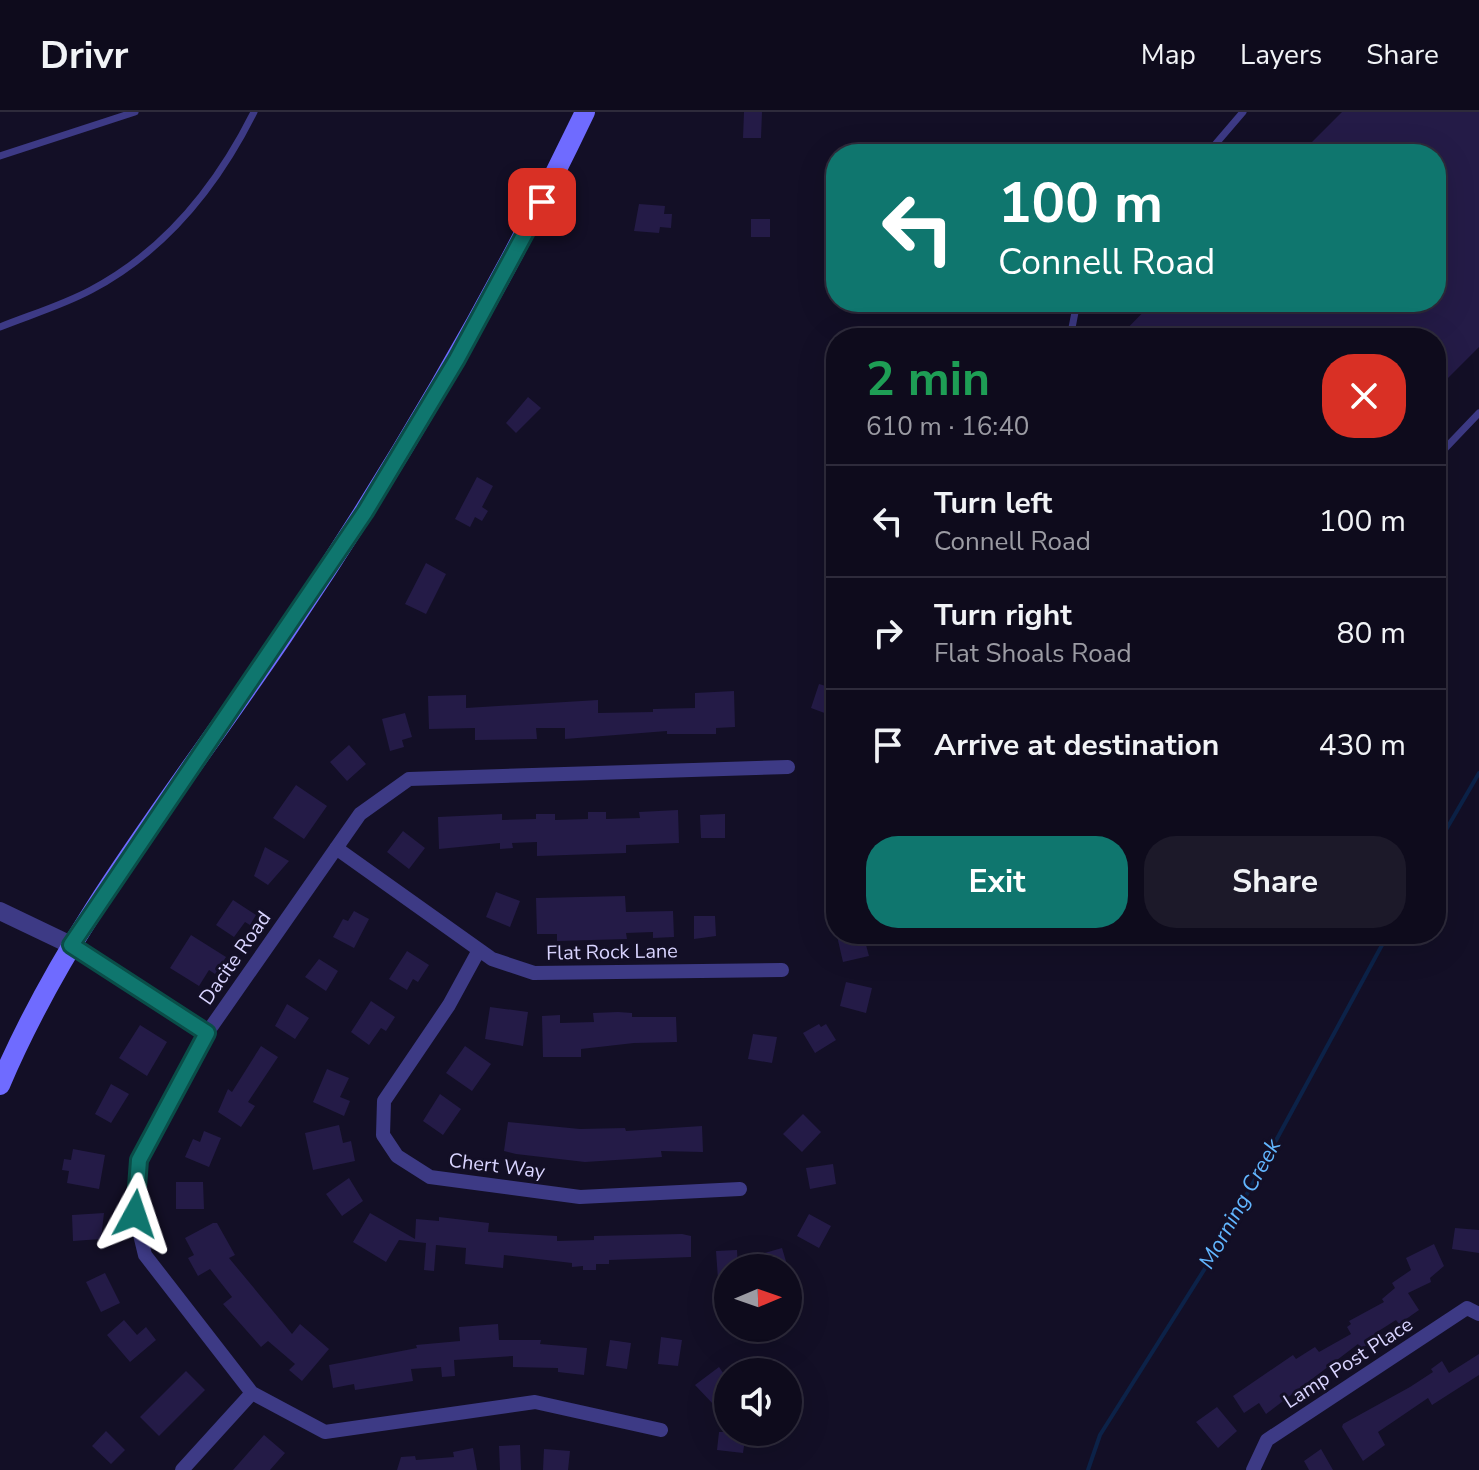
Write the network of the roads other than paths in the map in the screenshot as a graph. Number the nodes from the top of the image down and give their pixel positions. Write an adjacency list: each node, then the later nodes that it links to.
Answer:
1 (135, 112): 6 (lane)
2 (254, 112): 7 (lane)
3 (585, 112): 13 (main road)
4 (1243, 112): 5 (lane)
5 (1216, 144)
6 (0, 156)
7 (0, 327)
8 (1479, 413): 9 (lane)
9 (1446, 448)
10 (788, 767): 11 (street, Dacite Road)
11 (336, 848): 14 (street, Flat Rock Lane); 16 (street, Dacite Road)
12 (0, 911): 13 (street)
13 (71, 945): 16 (street); 17 (main road)
14 (479, 950): 15 (street, Flat Rock Lane); 18 (street, Chert Way)
15 (782, 970)
16 (207, 1033): 20 (street, Dacite Road)
17 (0, 1085)
18 (740, 1189)
19 (1479, 1314): 23 (street, Lamp Post Place)
20 (252, 1393): 21 (street, Dacite Road); 22 (street)
21 (661, 1430)
22 (182, 1470)
23 (1253, 1470)

